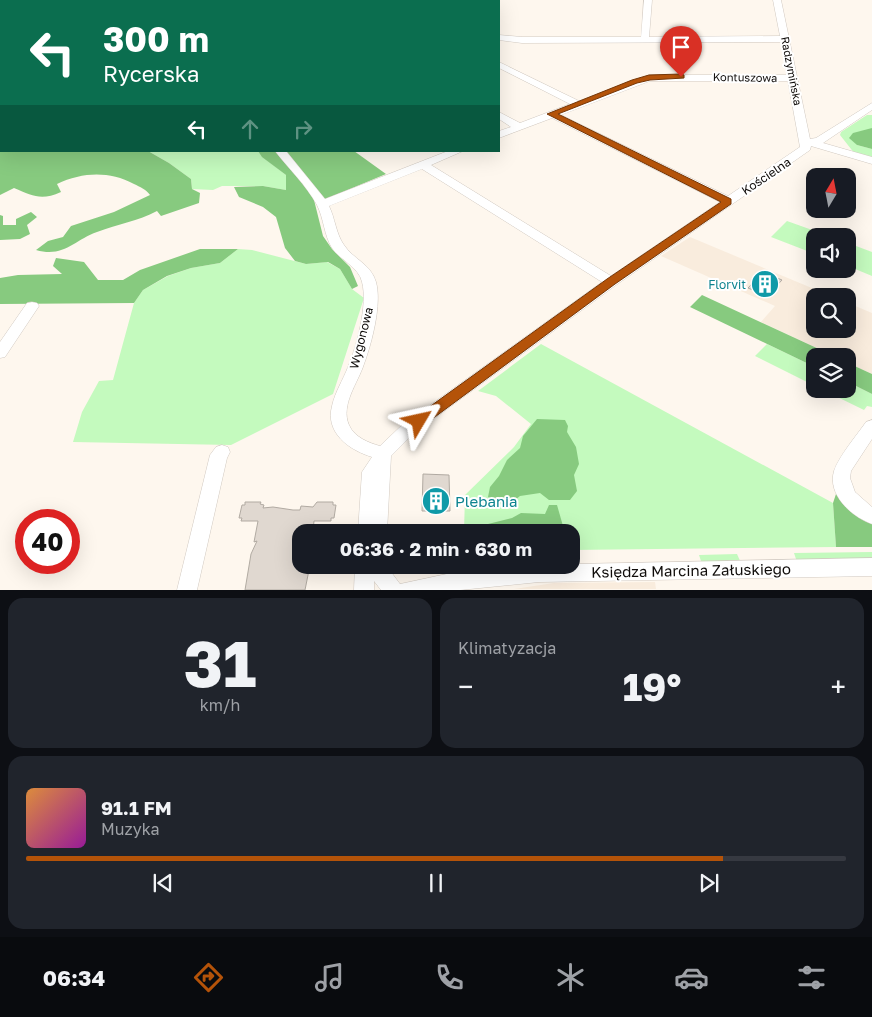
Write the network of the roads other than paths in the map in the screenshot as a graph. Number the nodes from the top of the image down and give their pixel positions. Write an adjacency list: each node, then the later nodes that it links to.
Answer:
1 (648, 0): 4 (street)
2 (777, 0): 3 (street, Radzymińska)
3 (786, 39): 4 (street); 7 (street, Radzymińska)
4 (645, 40): 5 (street)
5 (501, 41)
6 (500, 66): 8 (street)
7 (792, 78): 8 (street, Kontuszowa); 14 (street, Radzymińska)
8 (577, 104): 10 (street, Kontuszowa)
9 (872, 106): 14 (street)
10 (551, 114): 12 (street, Kontuszowa); 19 (street)
11 (500, 116): 12 (street)
12 (520, 127): 13 (street, Kontuszowa)
13 (500, 135)
14 (809, 143): 17 (street); 19 (street, Kościelna)
15 (281, 152): 20 (street, Wygonowa)
16 (455, 152): 18 (street)
17 (872, 162)
18 (423, 165): 20 (street); 21 (street)
19 (728, 202): 21 (street, Kościelna)
20 (323, 204): 26 (street, Wygonowa)
21 (611, 282): 26 (street, Kościelna)
22 (32, 306): 23 (street)
23 (0, 353)
24 (872, 426): 27 (street)
25 (222, 452): 35 (street)
26 (375, 452): 28 (street, Kościelna); 29 (street)
27 (872, 516)
28 (368, 524)
29 (378, 524)
30 (872, 567): 31 (street, Księdza Marcina Załuskiego)
31 (580, 573)
32 (365, 574): 36 (street)
33 (380, 574): 37 (street)
34 (510, 574): 38 (street, Księdza Marcina Załuskiego); 39 (street, Księdza Marcina Załuskiego)
35 (187, 590)
36 (364, 590)
37 (393, 590)
38 (407, 590)
39 (472, 590)

